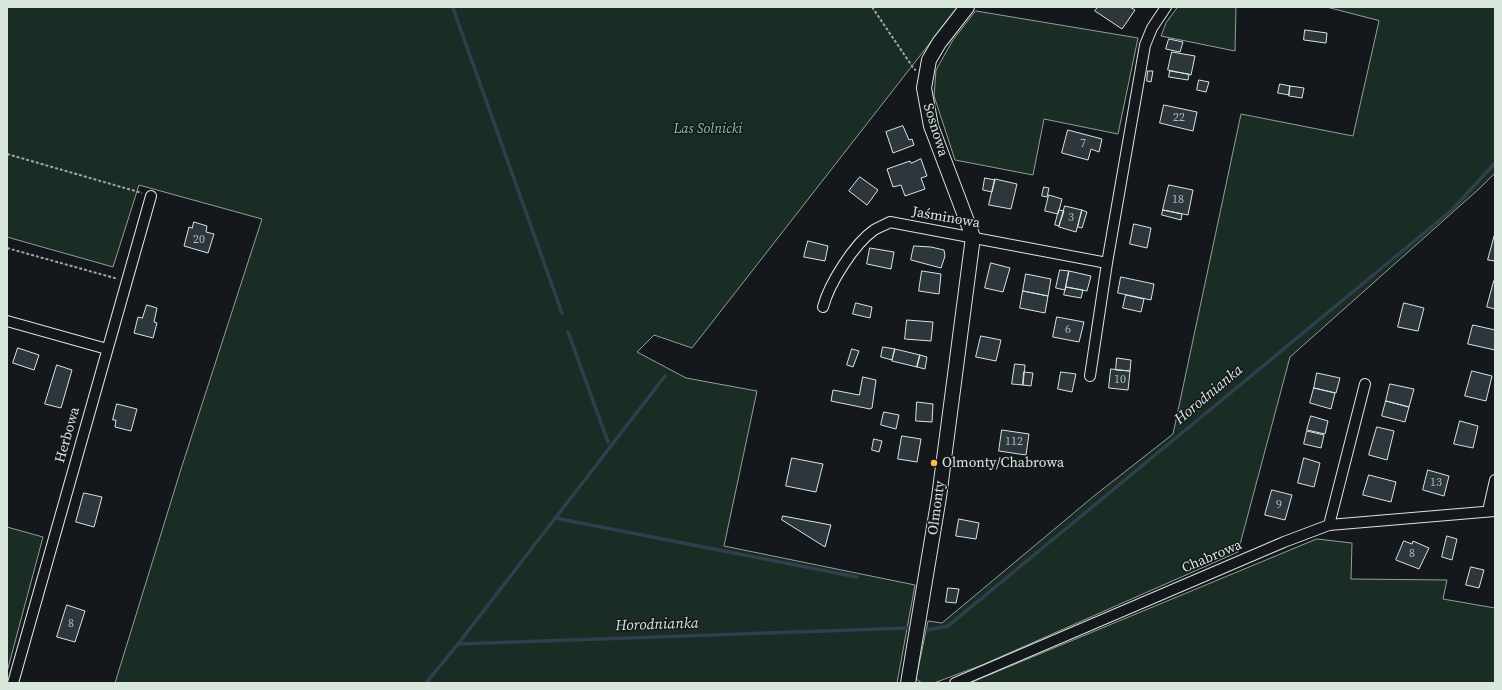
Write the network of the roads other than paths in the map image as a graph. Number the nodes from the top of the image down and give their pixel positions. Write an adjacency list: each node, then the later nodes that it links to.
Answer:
1 (967, 7): 4 (street, Sosnowa)
2 (1166, 7): 5 (street)
3 (151, 196): 8 (street, Herbowa)
4 (973, 237): 5 (street, Jaśminowa); 6 (street, Jaśminowa); 15 (street, Olmonty)
5 (1107, 263): 9 (street)
6 (823, 307)
7 (7, 321): 8 (street)
8 (107, 349): 14 (street, Herbowa)
9 (1090, 376)
10 (1365, 384): 13 (street)
11 (1495, 480): 12 (street)
12 (1491, 511): 13 (street, Chabrowa)
13 (1329, 525): 16 (street, Chabrowa)
14 (13, 683)
15 (908, 683)
16 (955, 683)

